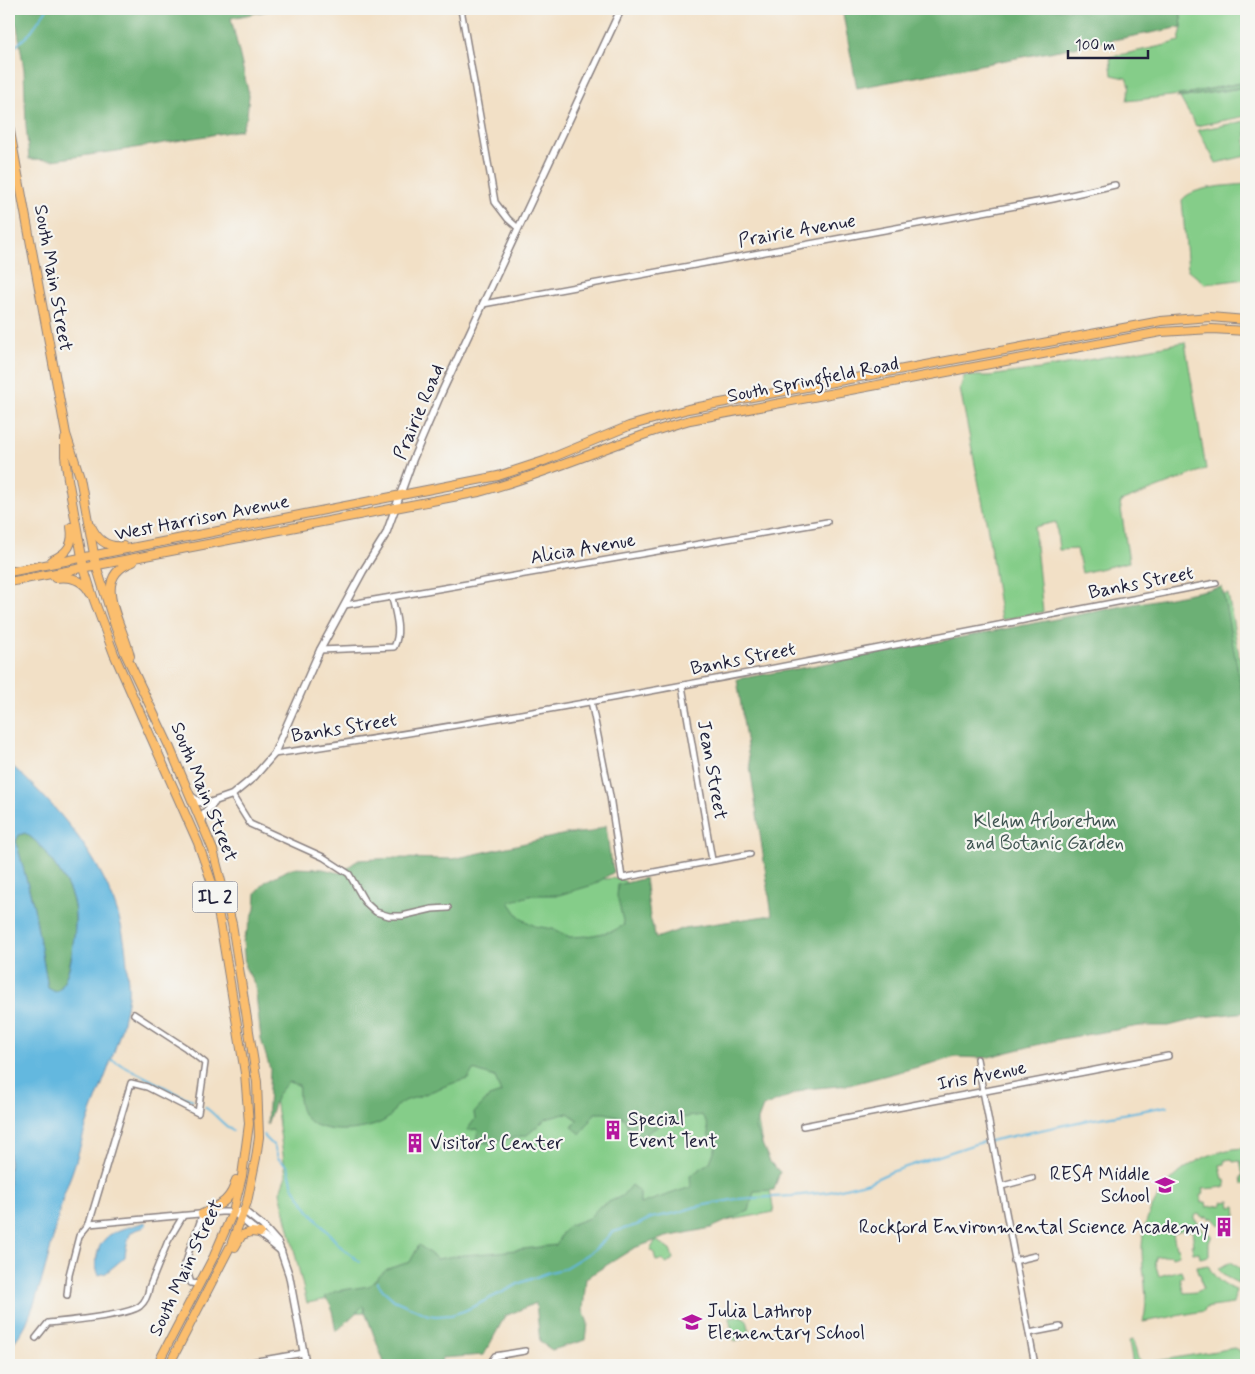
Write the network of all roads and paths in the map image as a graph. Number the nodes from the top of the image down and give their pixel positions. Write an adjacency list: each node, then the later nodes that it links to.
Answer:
1 (461, 9): 5 (street)
2 (621, 9): 5 (street, Prairie Road)
3 (9, 126): 9 (main road, South Main Street / IL 2)
4 (1115, 185): 6 (street, Prairie Avenue)
5 (518, 228): 6 (street, Prairie Road)
6 (483, 304): 11 (street, Prairie Road)
7 (1246, 320): 11 (main road, South Springfield Road)
8 (1246, 331): 12 (main road, South Springfield Road)
9 (66, 434): 10 (main road, South Main Street / IL 2); 13 (main road, South Main Street / IL 2)
10 (65, 456): 18 (main road, South Main Street / IL 2); 19 (main road)
11 (401, 496): 12 (street, Prairie Road); 15 (main road, West Harrison Avenue)
12 (396, 508): 17 (main road, West Harrison Avenue); 28 (street, Prairie Road)
13 (87, 515): 15 (main road); 16 (main road, South Main Street / IL 2)
14 (827, 522): 26 (street, Alicia Avenue)
15 (218, 532): 16 (main road, West Harrison Avenue)
16 (94, 555): 18 (main road, West Harrison Avenue); 20 (main road, South Main Street / IL 2)
17 (154, 555): 20 (main road, West Harrison Avenue); 30 (main road)
18 (82, 557): 19 (main road, West Harrison Avenue); 21 (main road, South Main Street / IL 2)
19 (36, 566): 22 (main road, West Harrison Avenue)
20 (96, 566): 21 (main road, West Harrison Avenue); 30 (main road, South Main Street / IL 2)
21 (84, 568): 23 (main road, West Harrison Avenue); 27 (main road, South Main Street / IL 2)
22 (9, 572)
23 (9, 582)
24 (1216, 583): 31 (street, Banks Street)
25 (9, 586): 27 (main road)
26 (392, 597): 28 (street, Alicia Avenue); 29 (street)
27 (94, 600): 44 (main road, South Main Street / IL 2)
28 (345, 605): 29 (street, Prairie Road)
29 (320, 650): 33 (street, Prairie Road)
30 (133, 670): 34 (main road, South Main Street / IL 2)
31 (682, 686): 32 (street, Banks Street); 39 (street, Jean Street)
32 (591, 701): 33 (street, Banks Street); 39 (street)
33 (274, 754): 35 (street, Prairie Road)
34 (190, 795): 36 (street); 37 (main road, South Main Street / IL 2)
35 (232, 795): 36 (street, Prairie Road); 40 (street)
36 (215, 802): 37 (street)
37 (202, 823): 51 (main road, South Main Street / IL 2)
38 (750, 854): 39 (street)
39 (712, 860)
40 (448, 908)
41 (134, 1014): 53 (street)
42 (1168, 1056): 45 (street, Iris Avenue)
43 (978, 1059): 45 (street)
44 (247, 1089): 49 (main road, South Main Street / IL 2); 50 (main road)
45 (983, 1091): 46 (street, Iris Avenue); 48 (street)
46 (803, 1126)
47 (1032, 1178): 48 (street)
48 (1002, 1186): 57 (street)
49 (233, 1212): 50 (street); 51 (street); 59 (main road, South Main Street / IL 2)
50 (202, 1214): 52 (street); 59 (street)
51 (242, 1214): 54 (street); 55 (street); 58 (main road, South Main Street / IL 2)
52 (183, 1216): 53 (street); 63 (street)
53 (89, 1224): 60 (street)
54 (260, 1233): 55 (street); 58 (main road)
55 (281, 1251): 65 (street)
56 (1035, 1256): 57 (street)
57 (1014, 1261): 62 (street)
58 (216, 1275): 68 (main road, South Main Street / IL 2)
59 (200, 1284): 67 (main road, South Main Street / IL 2)
60 (66, 1295)
61 (1060, 1327): 62 (street)
62 (1029, 1333): 73 (street)
63 (36, 1338)
64 (525, 1351): 72 (street)
65 (304, 1353): 70 (street); 71 (street)
66 (66, 1363): 69 (street)
67 (157, 1364)
68 (171, 1364)
69 (105, 1365)
70 (234, 1365)
71 (306, 1365)
72 (492, 1365)
73 (1035, 1365)

